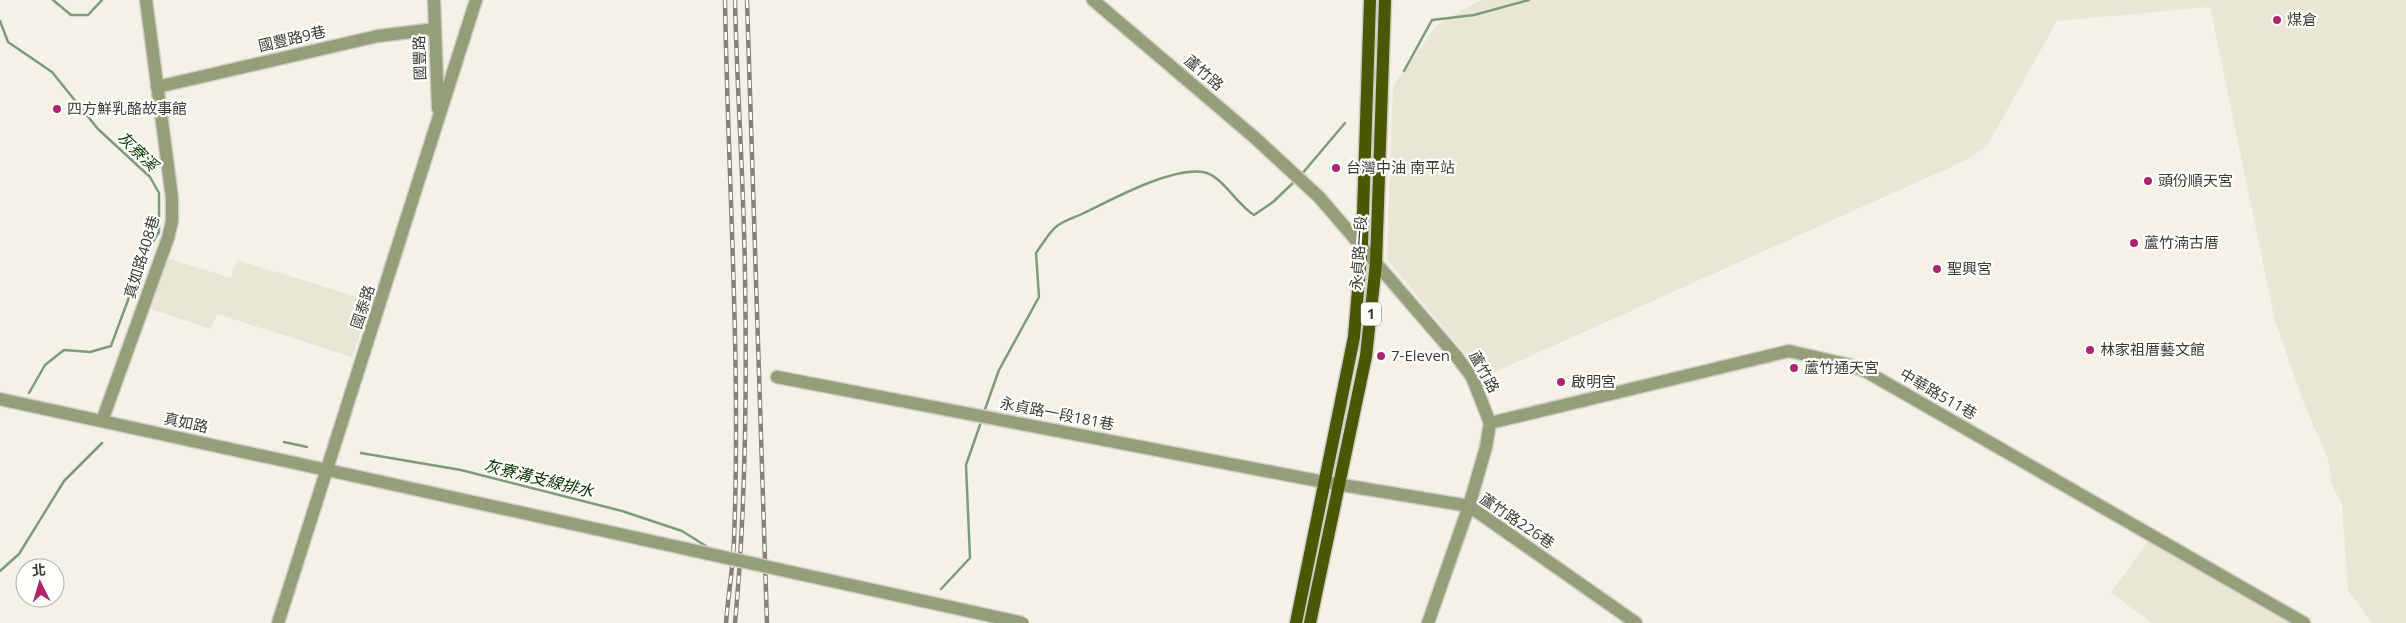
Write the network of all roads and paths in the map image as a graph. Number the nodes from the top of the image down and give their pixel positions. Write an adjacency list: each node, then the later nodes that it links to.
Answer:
1 (146, 0): 8 (street, 真如路408巷)
2 (434, 0): 7 (street, 國豐路)
3 (476, 0): 9 (street, 國泰路)
4 (1093, 0): 10 (street, 蘆竹路)
5 (1370, 0): 10 (main road, 永貞路一段 / 1)
6 (1385, 0): 11 (main road, 永貞路一段 / 1)
7 (435, 30): 8 (street, 國豐路9巷); 9 (street, 國豐路)
8 (157, 87): 14 (street, 真如路408巷)
9 (438, 116): 16 (street, 國泰路)
10 (1362, 244): 11 (street, 蘆竹路); 17 (main road, 永貞路一段 / 1)
11 (1376, 263): 15 (street, 蘆竹路); 17 (main road, 永貞路一段 / 1)
12 (777, 377): 17 (street, 永貞路一段181巷)
13 (0, 399): 14 (street, 真如路)
14 (102, 421): 16 (street, 真如路)
15 (1490, 423): 18 (street); 25 (street, 中華路511巷)
16 (327, 470): 21 (street, 國泰路); 22 (street, 真如路, bridge)
17 (1332, 484): 18 (street, 蘆竹路226巷); 19 (main road, 永貞路一段 / 1); 20 (main road, 永貞路一段 / 1)
18 (1470, 506): 23 (street); 24 (street, 蘆竹路226巷)
19 (1295, 621)
20 (1310, 622)
21 (278, 623)
22 (1023, 623)
23 (1428, 623)
24 (1636, 623)
25 (2304, 623)

